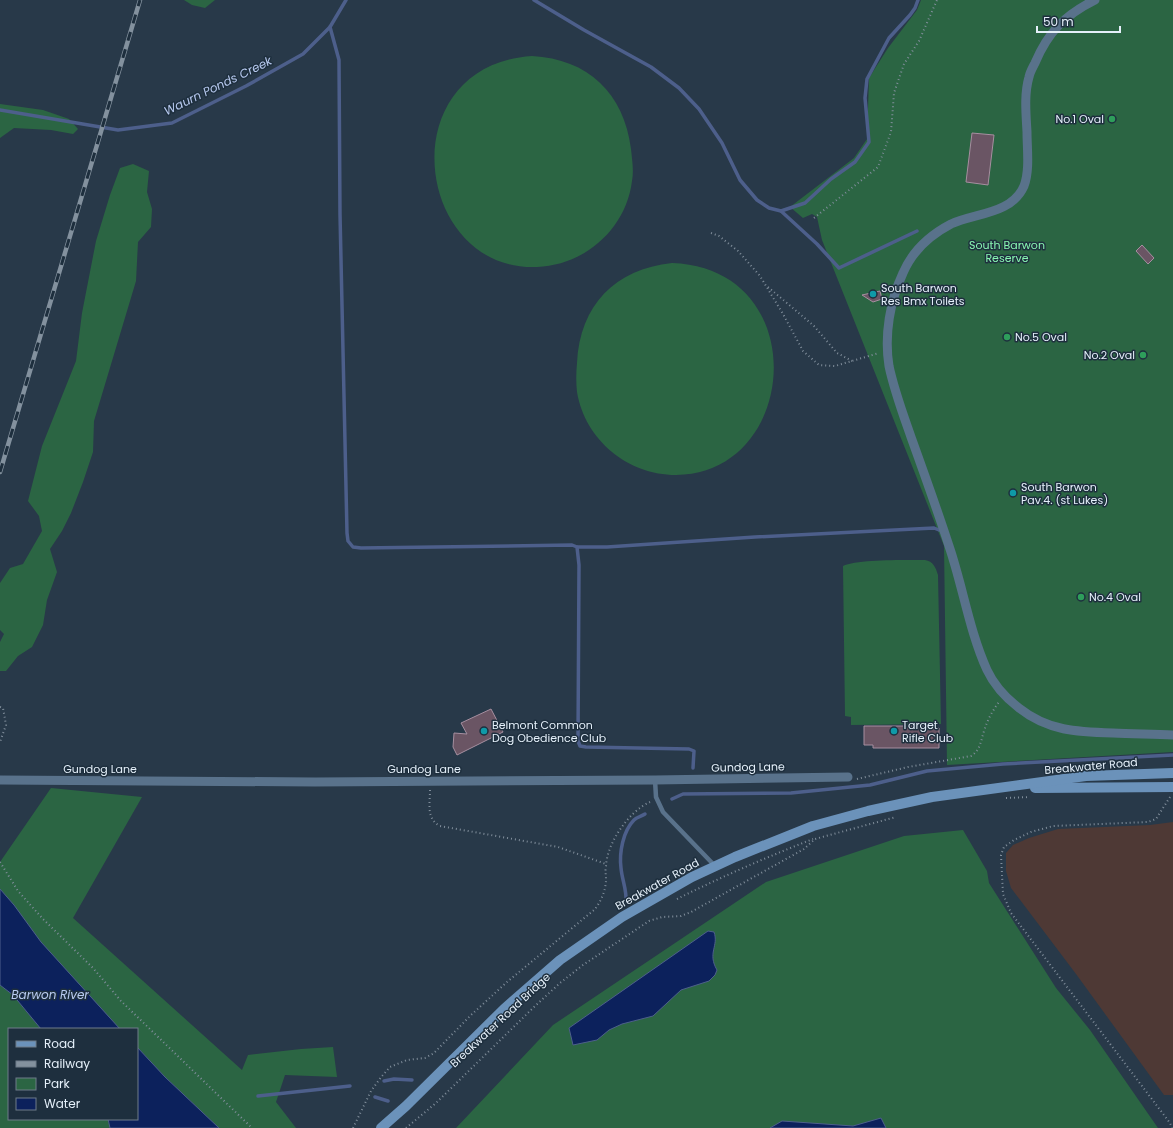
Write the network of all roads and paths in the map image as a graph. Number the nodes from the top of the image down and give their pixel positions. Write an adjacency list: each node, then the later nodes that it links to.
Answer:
1 (937, 0): 3 (path)
2 (1095, 0): 6 (street)
3 (814, 218)
4 (711, 233): 5 (path)
5 (766, 286): 7 (path); 7 (path)
6 (888, 352): 7 (path); 8 (street)
7 (852, 361)
8 (1004, 695): 10 (street); 13 (path)
9 (0, 706): 11 (path)
10 (1173, 735)
11 (0, 742)
12 (1173, 773): 17 (main road, Breakwater Road)
13 (848, 777): 15 (street, Gundog Lane)
14 (0, 780): 16 (street, Gundog Lane)
15 (655, 780): 16 (street, Gundog Lane); 21 (lane)
16 (430, 781): 26 (path)
17 (1011, 787): 18 (main road, Breakwater Road); 27 (main road, Breakwater Road)
18 (1173, 788)
19 (1036, 797): 22 (path)
20 (1163, 797): 33 (path)
21 (656, 799): 26 (path); 27 (lane)
22 (1004, 799)
23 (896, 817): 24 (path)
24 (815, 839): 28 (path); 32 (path)
25 (0, 862): 29 (path)
26 (606, 864): 30 (path)
27 (715, 866): 31 (main road, Breakwater Road)
28 (675, 900)
29 (252, 1128)
30 (353, 1128)
31 (381, 1128)
32 (406, 1128)
33 (1172, 1128)

